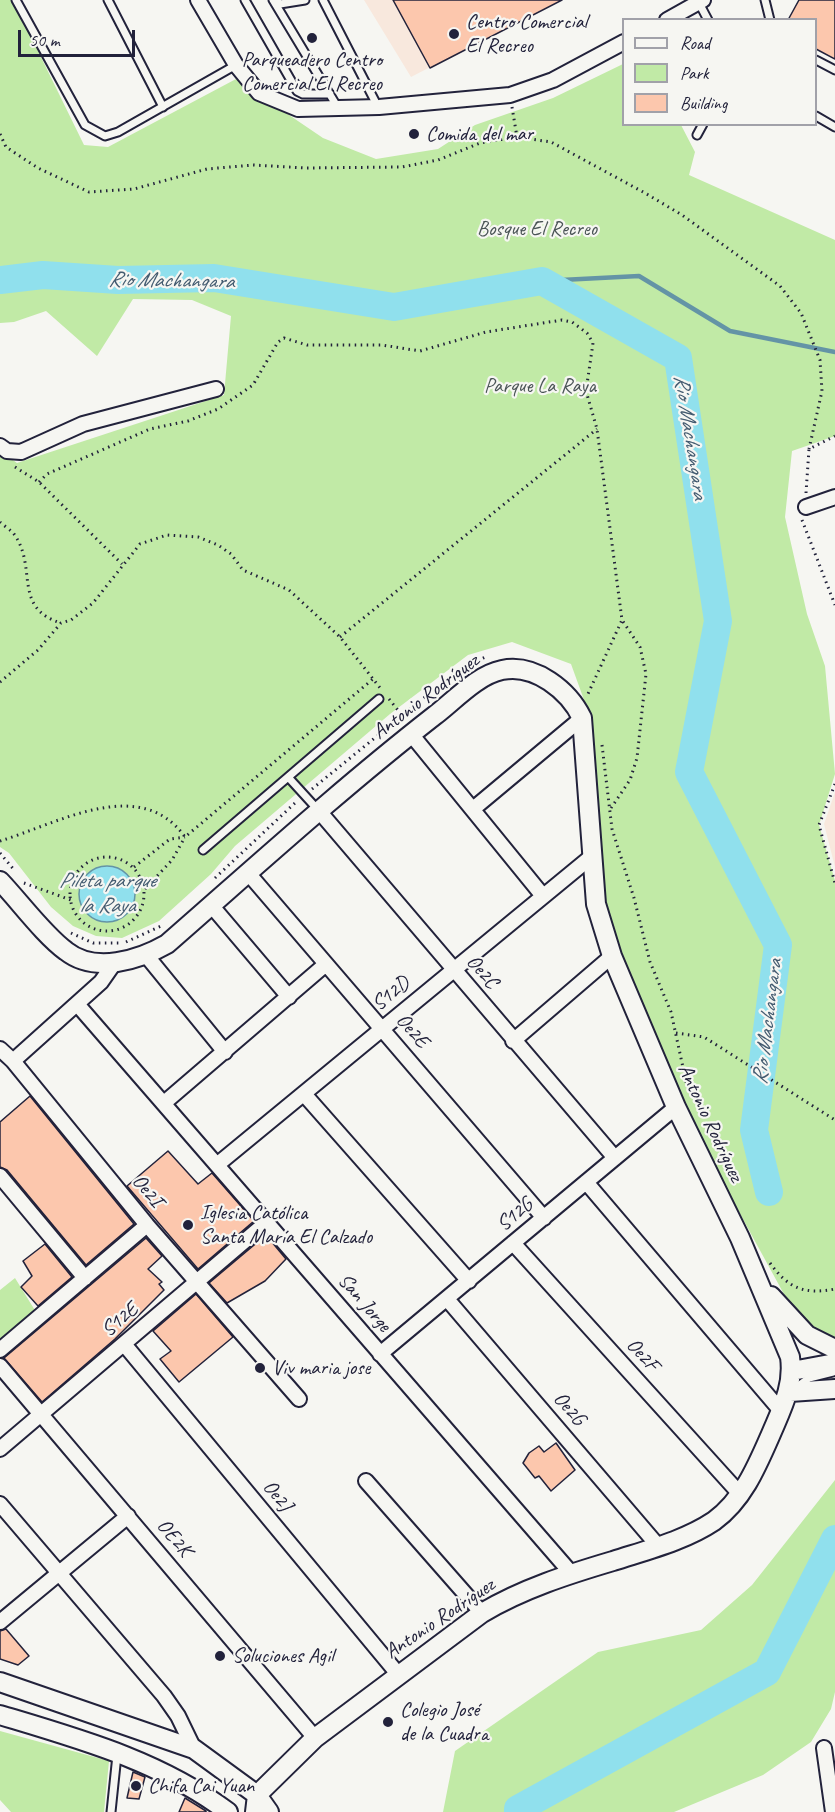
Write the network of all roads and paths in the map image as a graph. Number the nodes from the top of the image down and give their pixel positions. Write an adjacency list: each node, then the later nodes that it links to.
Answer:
1 (16, 0): 19 (lane)
2 (108, 0): 19 (lane)
3 (198, 0): 15 (street)
4 (245, 0): 17 (lane)
5 (274, 0): 6 (lane); 17 (lane)
6 (305, 0)
7 (323, 0): 20 (lane)
8 (765, 0): 12 (lane)
9 (701, 1): 10 (street); 11 (lane)
10 (671, 18)
11 (707, 18)
12 (770, 18)
13 (622, 43): 18 (street)
14 (817, 61): 16 (lane)
15 (236, 65): 19 (lane); 21 (street)
16 (835, 70)
17 (330, 94): 21 (lane)
18 (510, 95): 20 (street); 27 (path)
19 (163, 107)
20 (379, 107): 21 (street)
21 (338, 108)
22 (817, 117): 24 (lane)
23 (702, 126): 26 (lane)
24 (835, 127)
25 (0, 134): 27 (path)
26 (697, 135)
27 (517, 137): 31 (path)
28 (216, 389): 30 (street)
29 (597, 429): 33 (path); 38 (path); 40 (path)
30 (0, 446)
31 (809, 449)
32 (10, 464): 33 (path)
33 (39, 482): 37 (path)
34 (835, 497): 35 (street)
35 (806, 507)
36 (0, 522): 39 (path)
37 (123, 564): 39 (path); 40 (path)
38 (622, 620): 45 (path); 55 (path)
39 (61, 623): 43 (path)
40 (340, 637): 42 (path)
41 (493, 655): 48 (path)
42 (373, 679): 48 (path); 57 (path)
43 (0, 682)
44 (580, 688): 45 (path)
45 (587, 696): 47 (path)
46 (379, 699): 51 (lane)
47 (587, 711): 49 (street, Antonio Rodríguez); 54 (street); 61 (street, Antonio Rodríguez)
48 (401, 714): 53 (path)
49 (411, 734): 54 (street); 56 (street, Antonio Rodríguez)
50 (601, 738): 55 (path)
51 (288, 777): 53 (lane); 59 (lane)
52 (835, 784): 67 (path)
53 (304, 795): 56 (lane); 64 (path)
54 (473, 809): 70 (street)
55 (610, 809): 83 (path)
56 (319, 811): 63 (street, Antonio Rodríguez); 79 (street, Oe2C)
57 (185, 837): 58 (path); 62 (path); 68 (path)
58 (0, 841)
59 (203, 850)
60 (0, 853): 66 (path)
61 (591, 856): 70 (street, S12D); 76 (street, Antonio Rodríguez)
62 (134, 867): 68 (path); 71 (path)
63 (248, 873): 72 (street, Antonio Rodríguez); 78 (street, Oe2E)
64 (214, 878)
65 (0, 881): 77 (street, Antonio Rodríguez)
66 (24, 882): 69 (path); 71 (path)
67 (835, 883)
68 (145, 889): 71 (path)
69 (30, 891)
70 (543, 896): 79 (street, S12D)
71 (71, 900)
72 (211, 905): 75 (street, Antonio Rodríguez); 80 (street)
73 (168, 920): 74 (path)
74 (65, 930)
75 (146, 955): 77 (street, Antonio Rodríguez); 86 (street)
76 (612, 956): 84 (street); 91 (street, Antonio Rodríguez)
77 (115, 962): 81 (street)
78 (327, 964): 80 (street); 82 (street, Oe2E)
79 (452, 970): 82 (street, S12D); 84 (street, Oe2C)
80 (289, 997): 86 (street)
81 (77, 1004): 87 (street); 90 (street, San Jorge)
82 (382, 1028): 89 (street, S12D); 97 (street, Oe2E)
83 (676, 1033): 88 (path); 92 (path)
84 (513, 1041): 93 (street, Oe2C)
85 (0, 1049): 87 (street, Oe2I)
86 (225, 1052): 90 (street)
87 (13, 1061): 99 (street, Oe2I)
88 (688, 1093)
89 (304, 1094): 94 (street, S12D); 104 (street)
90 (164, 1103): 94 (street, San Jorge)
91 (676, 1107): 93 (street, S12G); 103 (street, Antonio Rodríguez)
92 (835, 1120)
93 (615, 1158): 96 (street, S12G)
94 (218, 1164): 98 (street, San Jorge)
95 (0, 1176): 102 (street)
96 (586, 1182): 97 (street, S12G); 119 (street)
97 (544, 1218): 100 (street, S12G)
98 (267, 1222): 105 (street, S12E); 111 (street, San Jorge)
99 (147, 1224): 102 (street); 105 (street, Oe2I)
100 (513, 1243): 104 (street, S12G); 123 (street, Oe2F)
101 (765, 1253): 106 (path)
102 (85, 1278): 110 (street)
103 (759, 1280): 109 (street, Antonio Rodríguez); 114 (street, Antonio Rodríguez)
104 (469, 1281): 107 (street, S12G)
105 (197, 1283): 108 (street, S12E); 118 (street, Oe2I)
106 (835, 1289)
107 (447, 1299): 111 (street, S12G); 126 (street, Oe2G)
108 (124, 1344): 120 (street, S12E); 131 (street, Oe2J)
109 (835, 1349)
110 (0, 1350)
111 (380, 1354): 128 (street, San Jorge)
112 (835, 1363): 114 (street)
113 (0, 1366): 120 (street, OE2K)
114 (792, 1371): 117 (street, Antonio Rodríguez)
115 (835, 1372): 117 (lane)
116 (835, 1387): 117 (street)
117 (790, 1392): 119 (street, Antonio Rodríguez)
118 (299, 1400)
119 (781, 1411): 123 (street, Antonio Rodríguez)
120 (41, 1414): 121 (street, S12E); 125 (street, OE2K)
121 (0, 1449)
122 (366, 1481): 129 (street)
123 (740, 1494): 126 (street, Antonio Rodríguez)
124 (0, 1504): 127 (street)
125 (128, 1516): 127 (street); 134 (street, OE2K)
126 (659, 1547): 128 (street, Antonio Rodríguez)
127 (60, 1573): 130 (street); 136 (street)
128 (572, 1574): 129 (street, Antonio Rodríguez)
129 (482, 1613): 131 (street, Antonio Rodríguez)
130 (0, 1622)
131 (398, 1674): 134 (street, Antonio Rodríguez)
132 (0, 1682): 136 (street)
133 (0, 1715): 137 (street)
134 (315, 1738): 138 (street, Antonio Rodríguez)
135 (824, 1748): 142 (street)
136 (194, 1749): 138 (street)
137 (118, 1751): 139 (lane); 140 (street)
138 (257, 1806): 141 (street)
139 (111, 1812)
140 (228, 1812)
141 (269, 1812)
142 (833, 1812)

